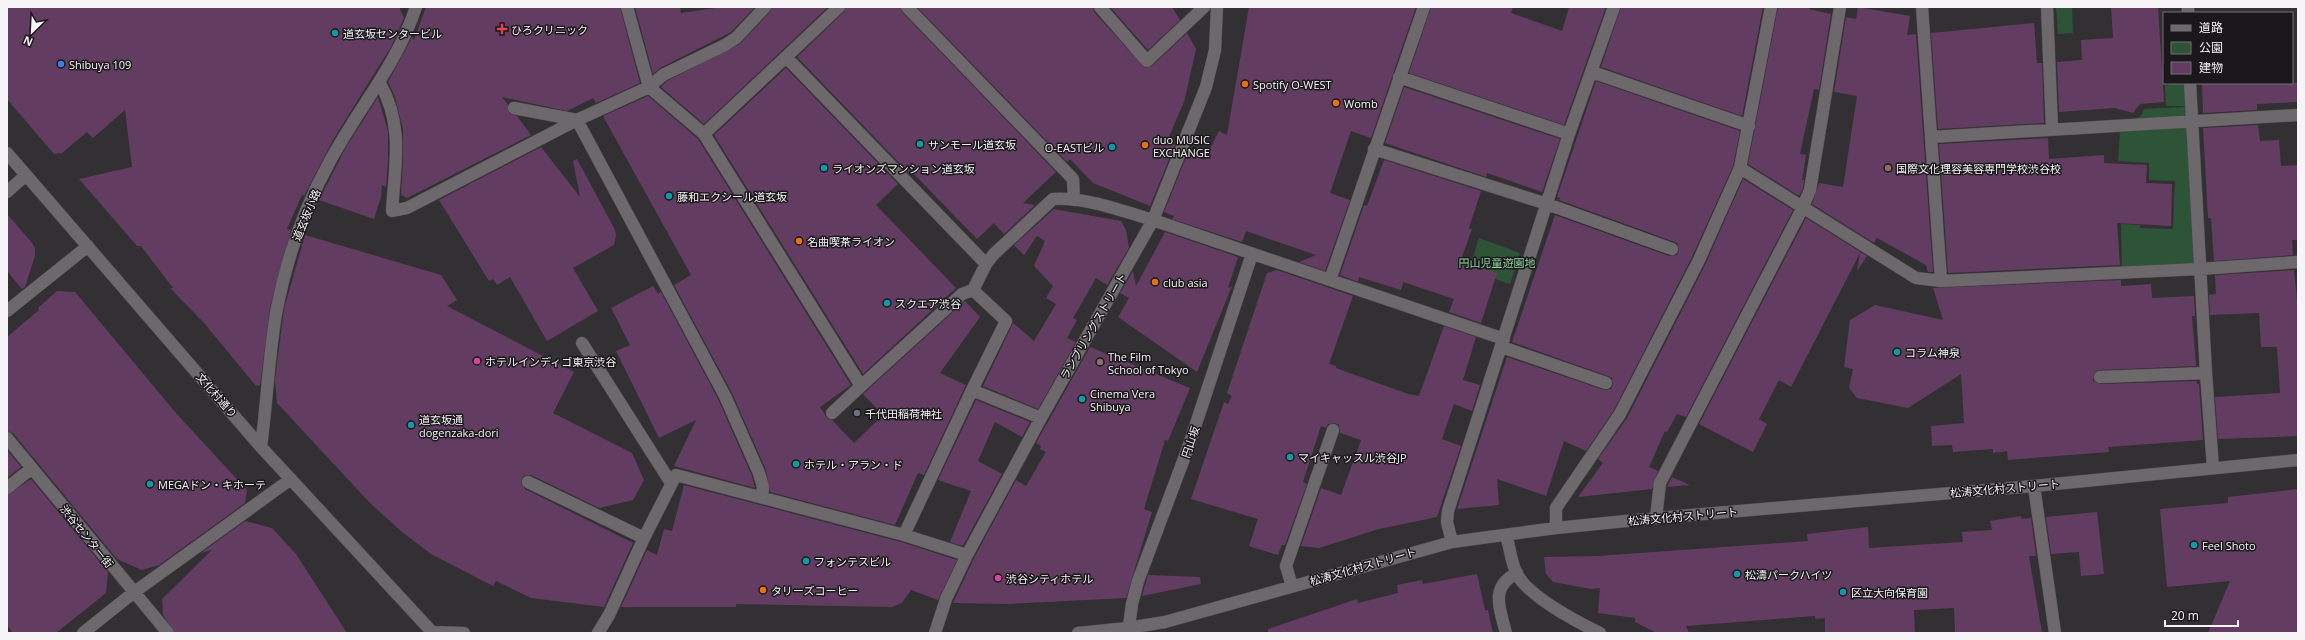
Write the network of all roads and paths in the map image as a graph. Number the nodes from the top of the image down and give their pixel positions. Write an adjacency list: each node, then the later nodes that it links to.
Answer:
1 (416, 7): 18 (street, 道玄坂小路)
2 (627, 7): 20 (street)
3 (765, 7): 20 (street)
4 (839, 7): 15 (street)
5 (907, 7): 35 (street)
6 (1100, 7): 7 (street)
7 (1204, 7)
8 (1424, 7): 17 (street)
9 (1614, 7): 16 (street)
10 (1771, 7): 25 (street)
11 (1840, 7): 37 (street)
12 (1922, 7): 29 (street)
13 (2047, 7): 26 (street)
14 (1214, 10): 38 (street, ランブリングストリート)
15 (786, 57): 27 (street); 43 (street)
16 (1592, 72): 25 (street); 28 (street)
17 (1399, 77): 28 (street); 30 (street)
18 (380, 83): 23 (street); 60 (street, 道玄坂小路)
19 (2190, 84): 24 (street)
20 (649, 87): 23 (street); 27 (street)
21 (514, 108): 23 (street)
22 (2298, 115): 24 (street)
23 (577, 120): 69 (street)
24 (2191, 121): 26 (street); 44 (street)
25 (1749, 126): 32 (street)
26 (2052, 129): 29 (street)
27 (704, 134): 54 (street)
28 (1569, 134): 36 (street)
29 (1931, 137): 46 (street)
30 (1374, 149): 36 (street); 45 (street)
31 (7, 153): 33 (street, 文化村通り)
32 (1740, 168): 37 (street); 71 (street)
33 (26, 175): 34 (street); 39 (street, 文化村通り)
34 (7, 192)
35 (1074, 200): 38 (street); 43 (street)
36 (1547, 204): 40 (street); 50 (street)
37 (1802, 209): 46 (street); 70 (street)
38 (1153, 220): 41 (street); 57 (street, ランブリングストリート)
39 (88, 246): 48 (street); 60 (street, 文化村通り)
40 (1672, 249)
41 (1252, 254): 45 (street); 80 (street, 円山坂)
42 (2298, 262): 44 (street)
43 (986, 264): 47 (street)
44 (2200, 269): 46 (street); 51 (street)
45 (1330, 280): 50 (street)
46 (1941, 282)
47 (973, 290): 54 (street); 55 (street)
48 (7, 311)
49 (582, 343): 66 (street)
50 (1503, 343): 53 (street); 75 (street)
51 (2206, 373): 52 (street); 63 (street)
52 (2100, 377)
53 (1606, 383)
54 (861, 386): 56 (street)
55 (972, 390): 57 (street); 72 (street)
56 (832, 413)
57 (1041, 418): 76 (street, ランブリングストリート)
58 (1333, 430): 78 (street)
59 (7, 438): 62 (street, 渋谷センター街)
60 (261, 447): 64 (street, 文化村通り)
61 (2298, 460): 63 (street, 松涛文化村ストリート)
62 (32, 468): 68 (street); 79 (street, 渋谷センター街)
63 (2213, 468): 67 (street, 松涛文化村ストリート)
64 (291, 479): 79 (street); 81 (street, 文化村通り)
65 (528, 482): 74 (street)
66 (672, 483): 69 (street); 74 (street)
67 (2034, 486): 70 (street, 松涛文化村ストリート); 90 (street)
68 (7, 488)
69 (762, 496): 72 (street)
70 (1656, 518): 71 (street, 松涛文化村ストリート)
71 (1556, 528): 73 (street, 松涛文化村ストリート)
72 (904, 535): 76 (street)
73 (1506, 535): 75 (street, 松涛文化村ストリート); 77 (street)
74 (644, 538): 85 (street)
75 (1452, 542): 78 (street, 松涛文化村ストリート)
76 (967, 555): 86 (street, ランブリングストリート)
77 (1517, 573): 88 (street); 89 (street)
78 (1292, 586): 80 (street, 松涛文化村ストリート)
79 (133, 593): 82 (street); 83 (street, 渋谷センター街)
80 (1128, 631): 87 (street, 松涛文化村ストリート)
81 (433, 632): 84 (street)
82 (83, 633)
83 (168, 633)
84 (464, 633)
85 (598, 633)
86 (935, 633)
87 (1078, 633)
88 (1506, 633)
89 (1600, 633)
90 (2055, 633)

